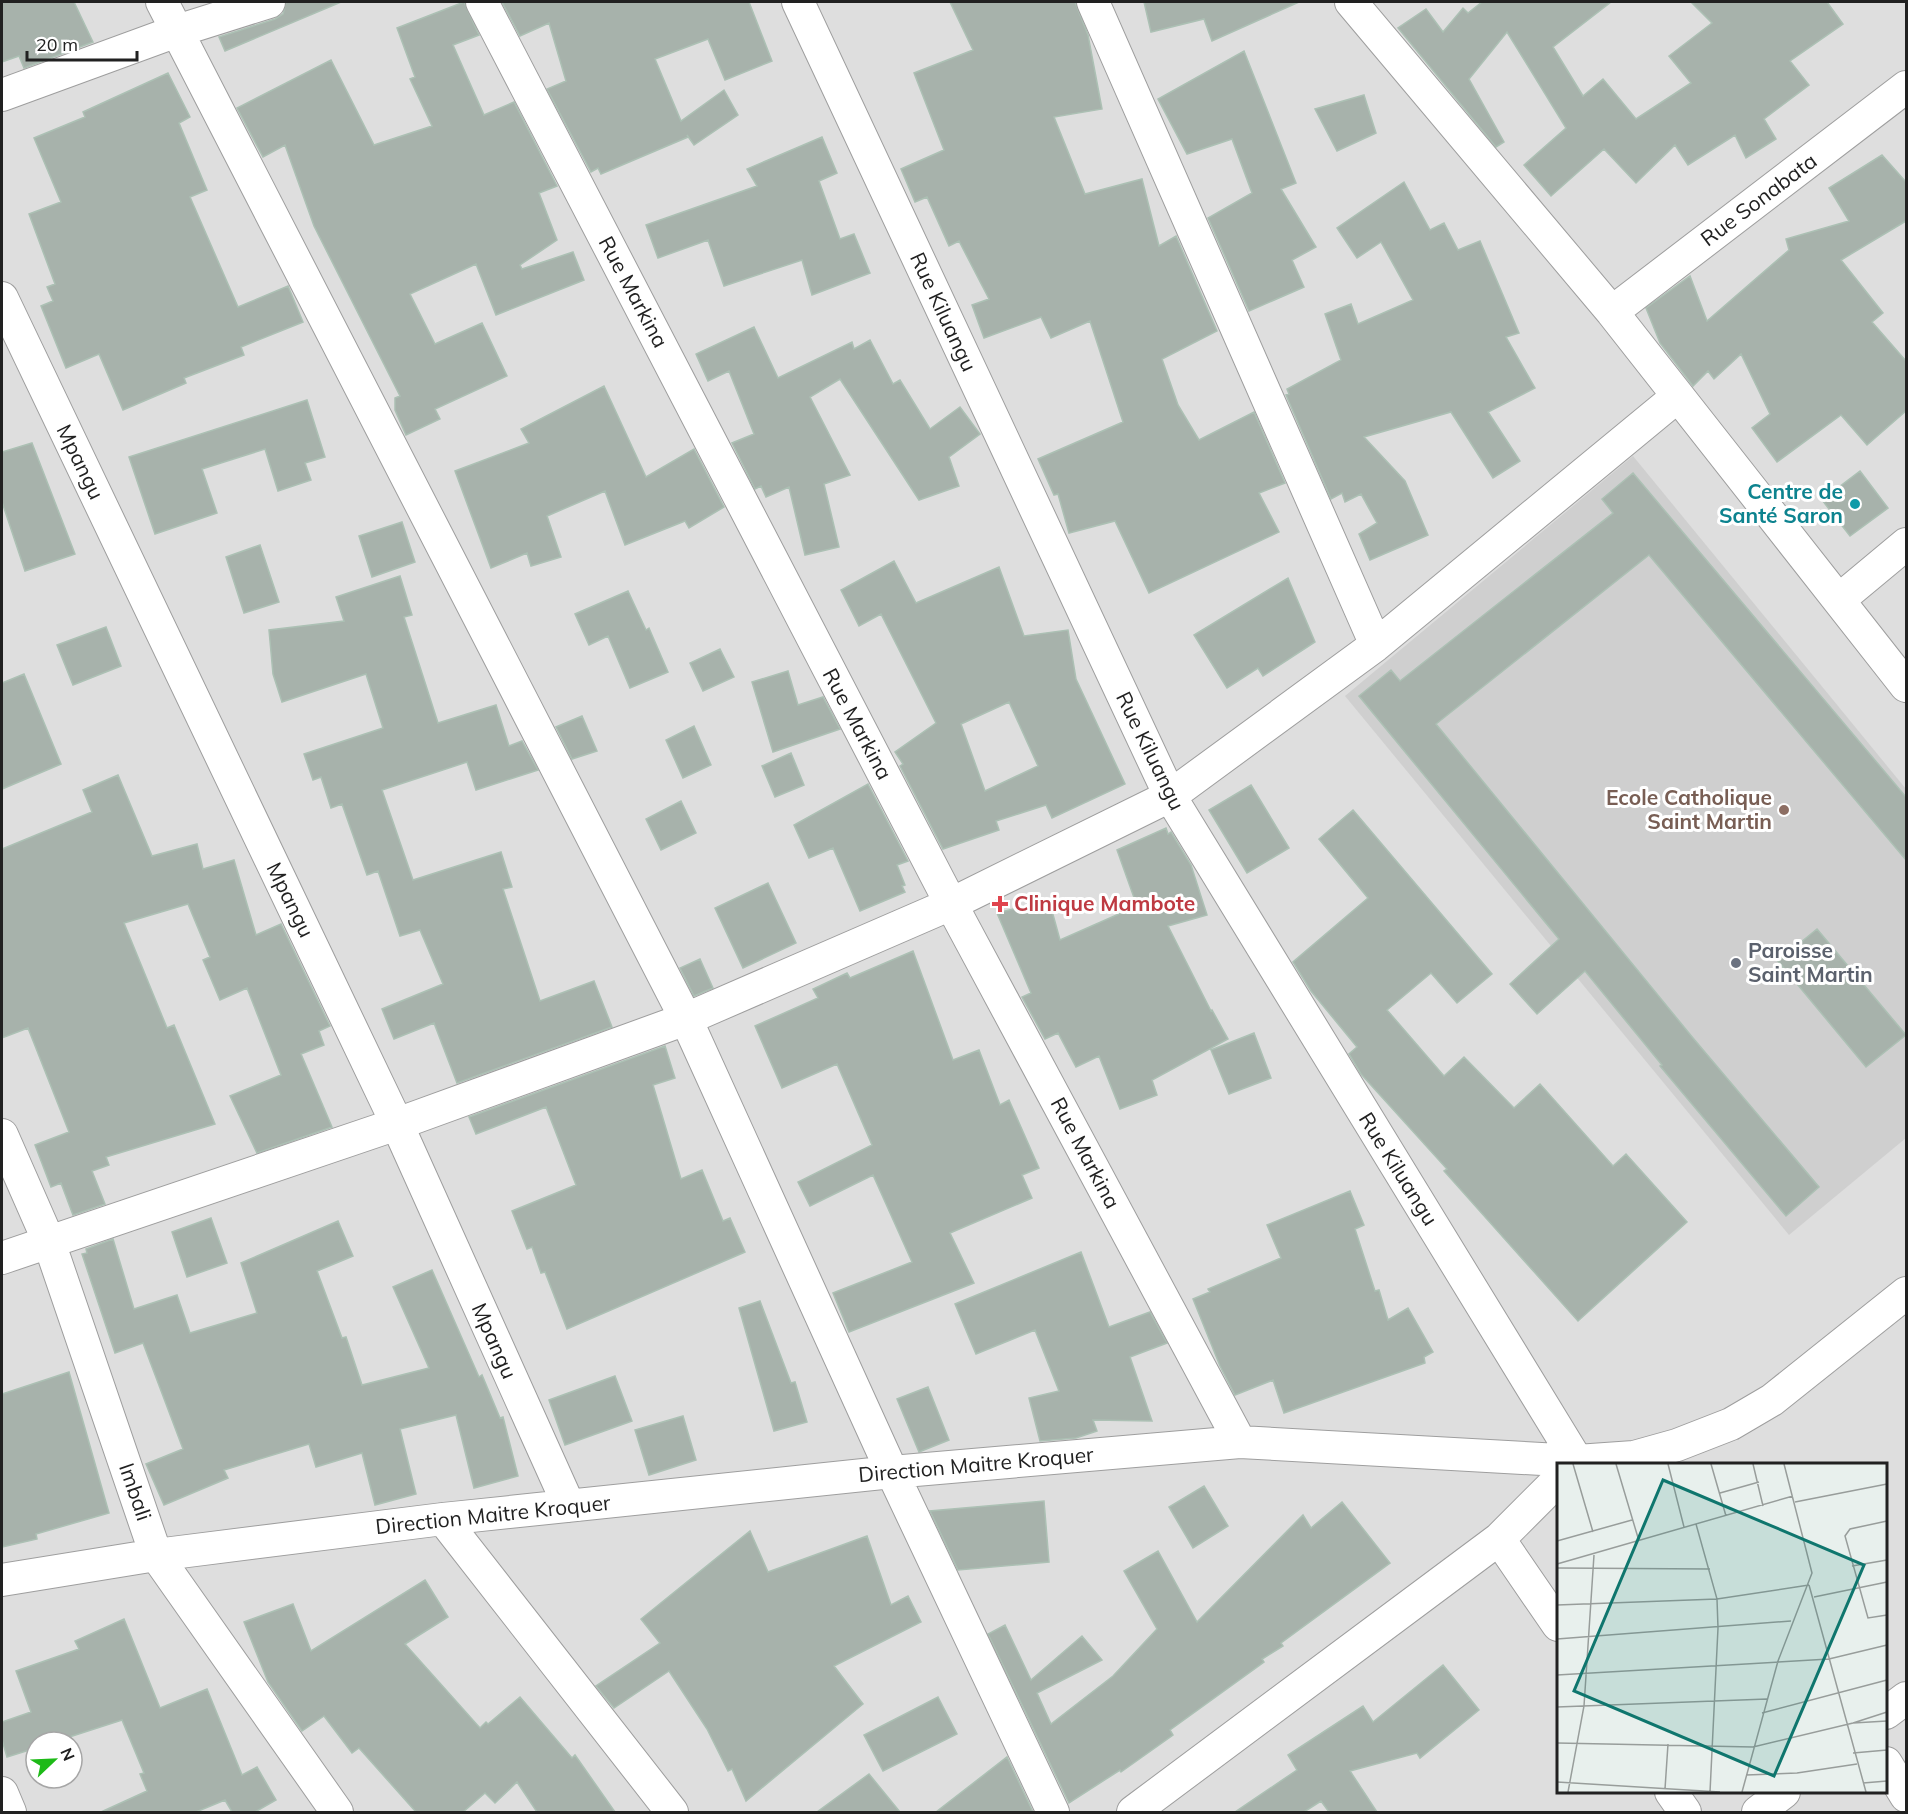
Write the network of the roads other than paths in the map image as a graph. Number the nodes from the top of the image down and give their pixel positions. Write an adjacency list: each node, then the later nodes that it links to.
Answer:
1 (162, 2): 7 (street)
2 (269, 2): 7 (street)
3 (482, 2): 18 (street, Rue Markina)
4 (798, 2): 17 (street, Rue Kiluangu)
5 (1093, 2): 15 (street)
6 (1364, 6): 11 (street)
7 (177, 31): 9 (street); 19 (street)
8 (1906, 87): 11 (street, Rue Sonabata)
9 (2, 95)
10 (2, 298): 20 (street, Mpangu)
11 (1612, 312): 12 (street)
12 (1678, 396): 14 (street); 15 (street)
13 (1906, 544): 14 (street)
14 (1840, 599): 16 (street)
15 (1376, 645): 17 (street)
16 (1906, 686)
17 (1170, 796): 18 (street); 26 (street, Rue Kiluangu)
18 (951, 904): 19 (street); 25 (street, Rue Markina)
19 (686, 1019): 20 (street); 29 (street)
20 (397, 1124): 22 (street); 31 (street, Mpangu)
21 (2, 1135): 22 (street, Imbali)
22 (49, 1242): 23 (street); 34 (street, Imbali)
23 (2, 1258)
24 (1906, 1293): 27 (street, Direction Maitre Kroquer)
25 (1240, 1442): 28 (street, Direction Maitre Kroquer); 29 (street, Direction Maitre Kroquer)
26 (1567, 1463)
27 (1599, 1463)
28 (1557, 1467)
29 (891, 1472): 31 (street, Direction Maitre Kroquer); 47 (street)
30 (1557, 1481): 33 (street)
31 (568, 1506): 32 (street, Direction Maitre Kroquer)
32 (443, 1519): 34 (street, Direction Maitre Kroquer); 46 (street)
33 (1499, 1539): 36 (street); 48 (street)
34 (156, 1555): 35 (street, Direction Maitre Kroquer); 45 (street, Imbali)
35 (2, 1580)
36 (1557, 1624)
37 (1906, 1698): 38 (street)
38 (1887, 1712)
39 (1887, 1764): 43 (street)
40 (2, 1793): 44 (street)
41 (1672, 1793): 49 (street)
42 (1782, 1793): 50 (street)
43 (1906, 1796)
44 (10, 1812)
45 (337, 1812)
46 (672, 1812)
47 (1053, 1812)
48 (1133, 1812)
49 (1685, 1812)
50 (1758, 1812)

